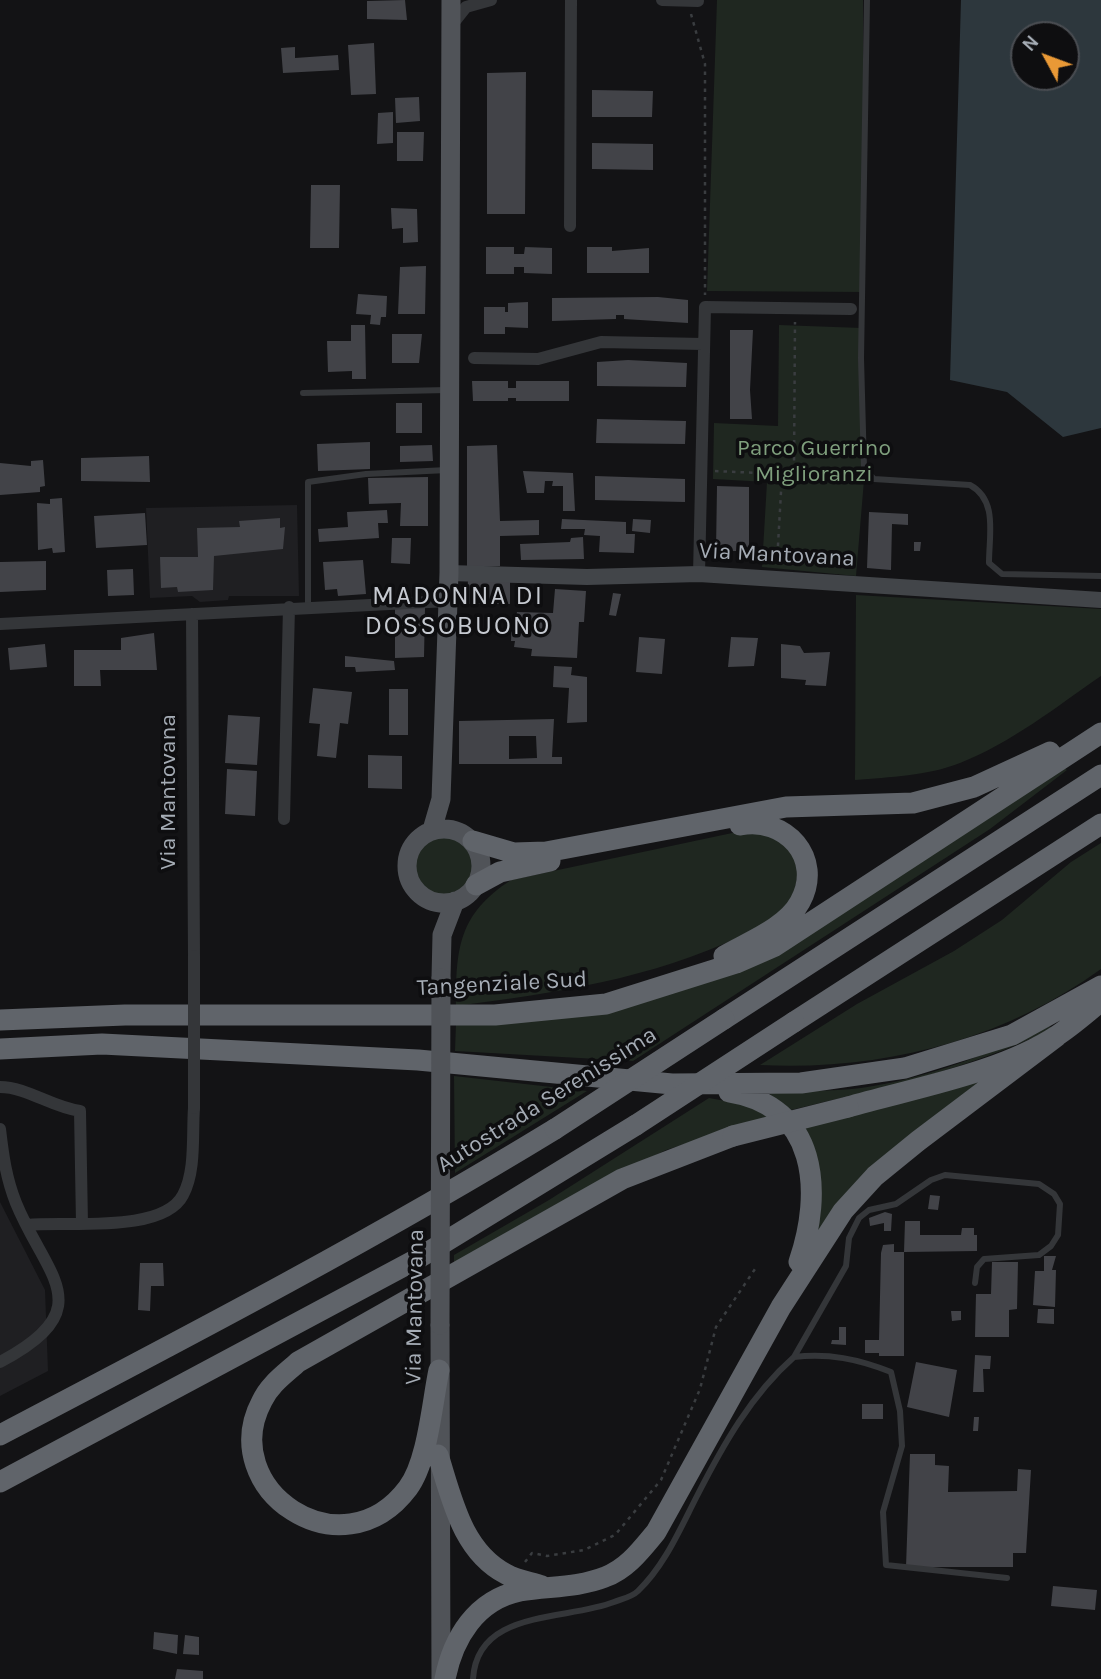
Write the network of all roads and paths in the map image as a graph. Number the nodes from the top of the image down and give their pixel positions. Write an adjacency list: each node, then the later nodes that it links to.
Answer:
1 (451, 0): 7 (main road, Via Mantovana)
2 (491, 0): 7 (street)
3 (572, 0): 8 (street)
4 (662, 0): 6 (street)
5 (867, 0): 21 (lane)
6 (694, 1): 9 (path)
7 (451, 26): 14 (main road, Via Mantovana)
8 (570, 226)
9 (705, 307): 10 (street); 12 (street)
10 (795, 309): 11 (street); 18 (path)
11 (851, 309)
12 (703, 344): 13 (street); 17 (street)
13 (474, 358)
14 (451, 390): 15 (lane); 16 (main road, Via Mantovana)
15 (303, 393)
16 (449, 470): 19 (main road, Via Mantovana); 25 (lane)
17 (701, 471): 18 (path); 20 (street)
18 (782, 474): 22 (path)
19 (449, 573): 20 (street, Via Mantovana); 24 (main road, Via Mantovana)
20 (699, 574): 22 (street, Via Mantovana)
21 (1101, 576)
22 (776, 579): 23 (street, Via Mantovana)
23 (1101, 600)
24 (448, 601): 25 (street); 34 (main road, Via Mantovana)
25 (308, 606): 26 (street)
26 (289, 607): 27 (street); 32 (street)
27 (192, 614): 28 (street); 49 (street, Via Mantovana, bridge)
28 (0, 624)
29 (1101, 724): 35 (highway)
30 (1101, 733): 40 (highway, Tangenziale Sud)
31 (1101, 775): 57 (highway, Autostrada Serenissima, bridge)
32 (284, 819)
33 (1101, 824): 59 (highway, bridge)
34 (440, 829): 35 (main road); 37 (main road, Via Mantovana)
35 (472, 841): 36 (main road)
36 (476, 885): 38 (main road); 40 (highway)
37 (429, 900): 38 (main road); 39 (main road, Via Mantovana)
38 (455, 901): 39 (main road, Via Mantovana)
39 (442, 935): 56 (main road, Via Mantovana, bridge)
40 (674, 984): 43 (highway, Tangenziale Sud)
41 (1101, 986): 46 (highway)
42 (1101, 1002): 44 (highway)
43 (0, 1020)
44 (1057, 1036): 53 (highway); 56 (highway, bridge)
45 (0, 1049): 46 (highway)
46 (673, 1084): 53 (highway)
47 (0, 1087): 49 (street)
48 (0, 1129): 50 (street)
49 (82, 1224): 50 (street, Via Mantovana)
50 (28, 1225): 55 (street)
51 (757, 1266): 60 (path)
52 (975, 1283): 54 (lane)
53 (781, 1307): 62 (highway)
54 (794, 1357): 61 (lane); 64 (lane)
55 (0, 1362)
56 (439, 1370): 58 (main road, Via Mantovana)
57 (0, 1435)
58 (438, 1455): 62 (highway); 63 (main road, Via Mantovana)
59 (0, 1482)
60 (523, 1565)
61 (1007, 1578)
62 (551, 1588): 63 (highway)
63 (443, 1679)
64 (473, 1679)

